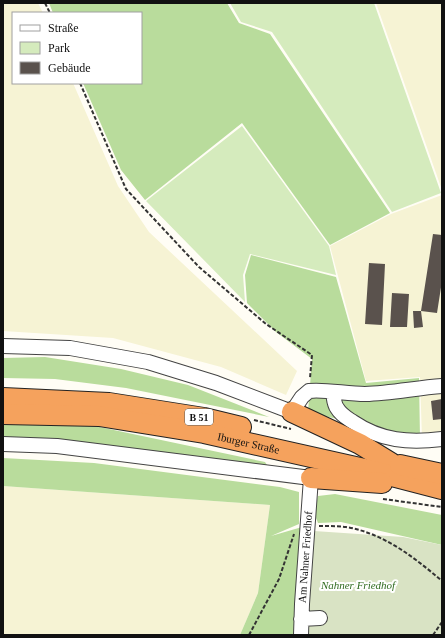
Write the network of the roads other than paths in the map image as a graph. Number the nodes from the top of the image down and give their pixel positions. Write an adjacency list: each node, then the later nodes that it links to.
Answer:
1 (3, 346): 5 (street)
2 (442, 386): 3 (street)
3 (333, 393): 5 (street); 7 (street)
4 (3, 398): 9 (highway, Iburger Straße / B 51)
5 (292, 412): 9 (highway)
6 (3, 414): 11 (highway, Iburger Straße / B 51)
7 (442, 440)
8 (3, 444): 10 (street)
9 (391, 463): 11 (highway, Iburger Straße / B 51)
10 (311, 478): 11 (highway); 13 (street, Am Nahner Friedhof)
11 (437, 483)
12 (320, 618): 13 (street)
13 (301, 619): 14 (street, Am Nahner Friedhof)
14 (301, 635)

